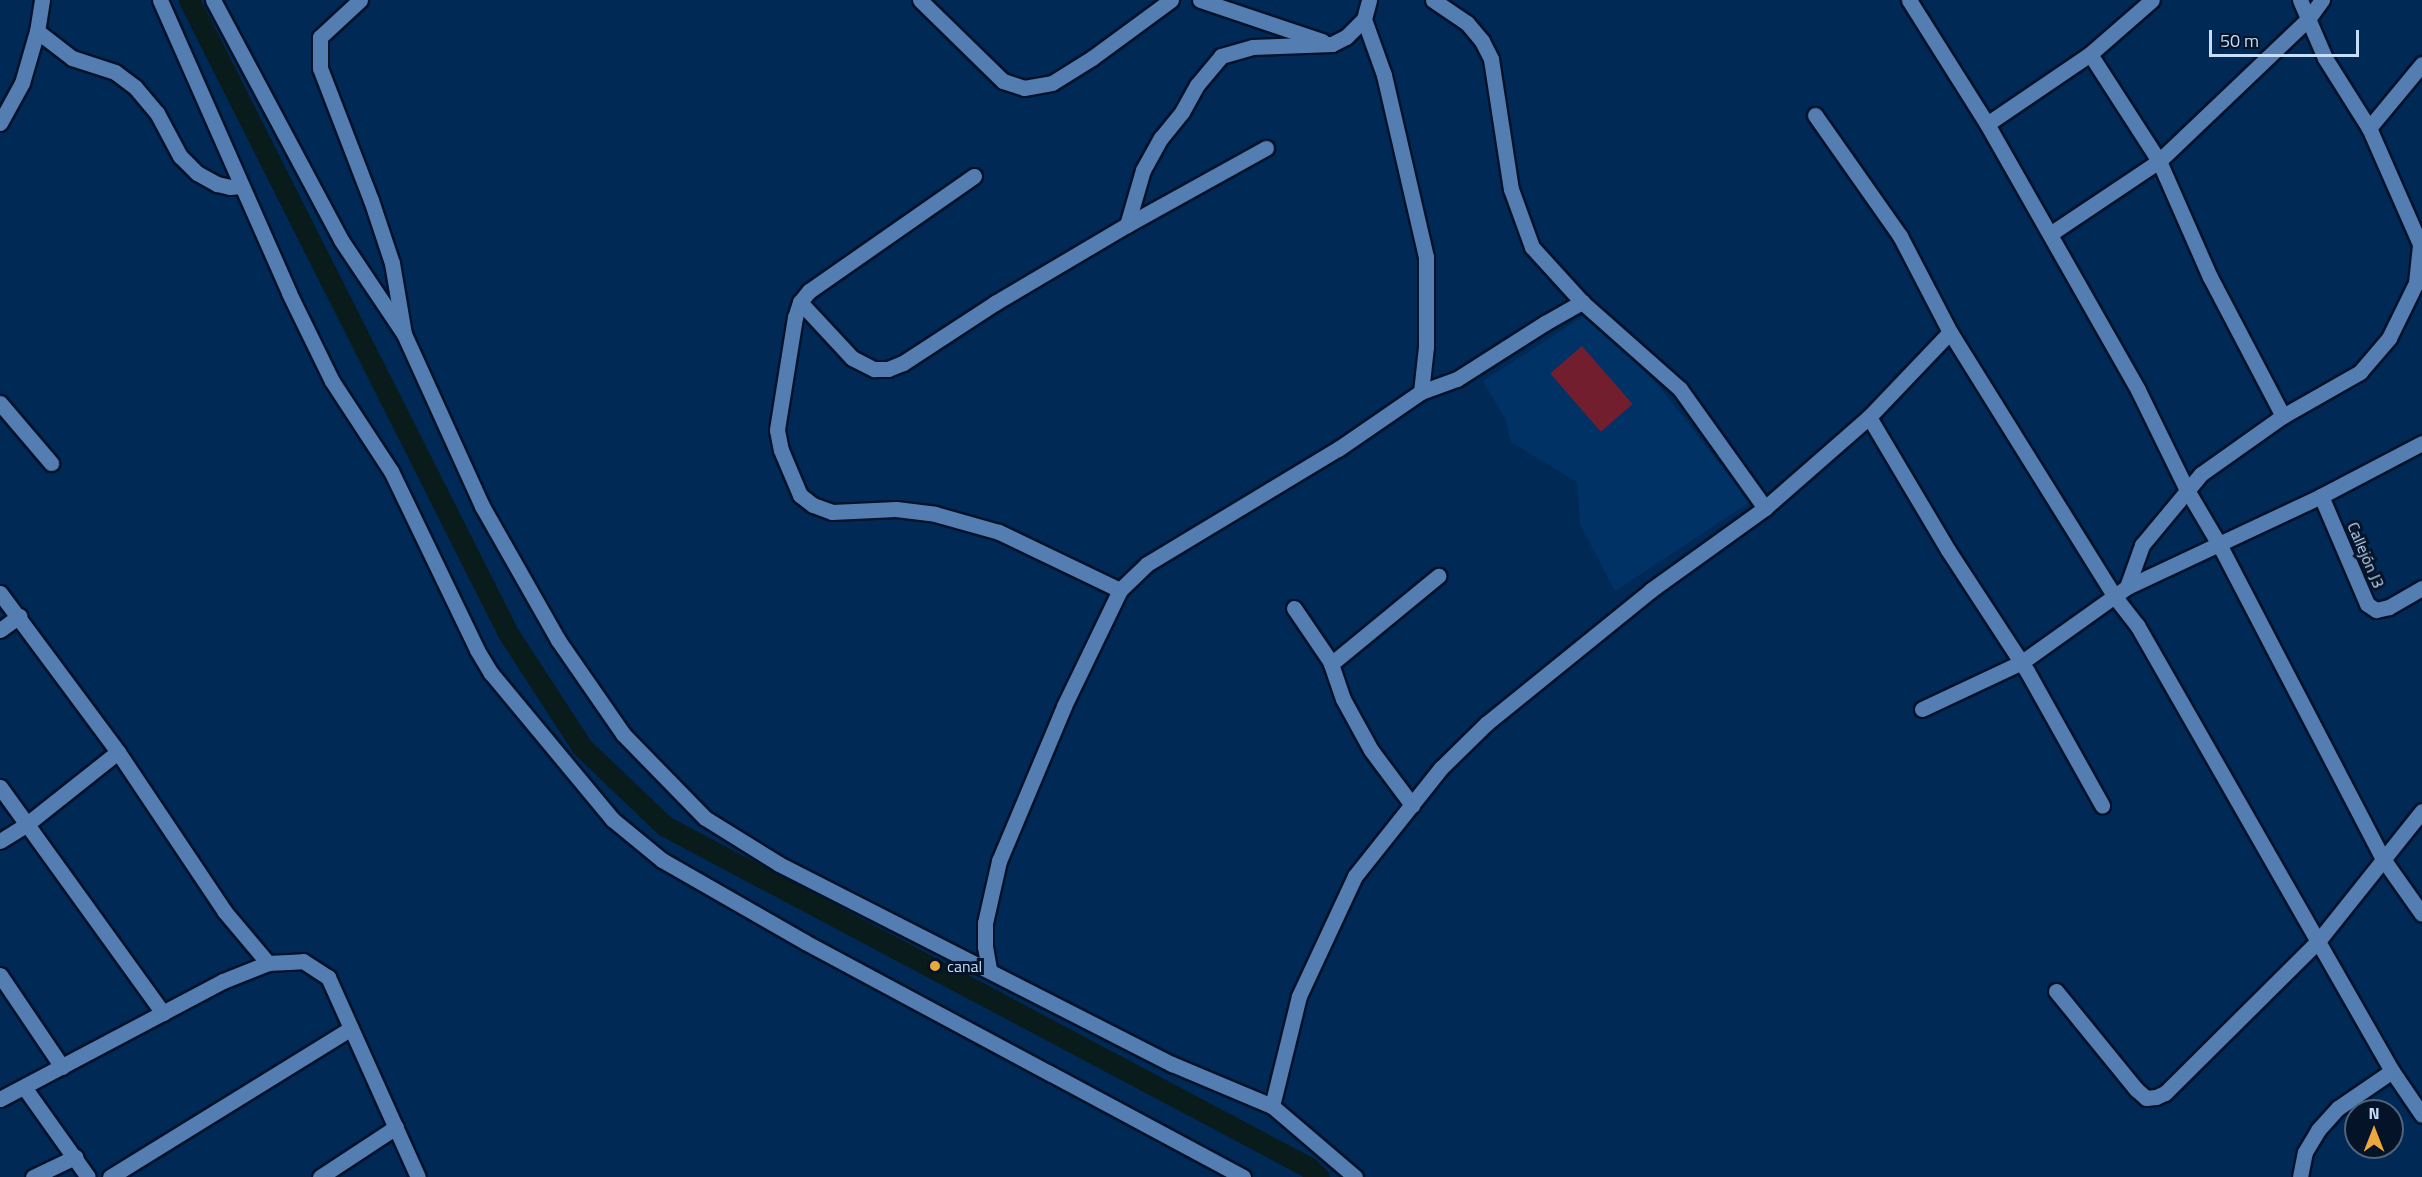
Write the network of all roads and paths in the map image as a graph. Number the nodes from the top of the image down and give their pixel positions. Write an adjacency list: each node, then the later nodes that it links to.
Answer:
1 (42, 0): 16 (street)
2 (160, 0): 27 (street)
3 (213, 0): 34 (street)
4 (360, 0): 34 (street)
5 (920, 0): 6 (street)
6 (1170, 0)
7 (1200, 0): 17 (street)
8 (1369, 0): 14 (street)
9 (1433, 0): 32 (street)
10 (1909, 0): 22 (street)
11 (2152, 0): 18 (street)
12 (2300, 0): 15 (street)
13 (2322, 0): 15 (street)
14 (1364, 19): 17 (street); 35 (street)
15 (2308, 19): 23 (street); 25 (street)
16 (37, 31): 21 (street); 27 (street)
17 (1332, 44): 28 (street)
18 (2090, 54): 22 (street); 25 (street)
19 (2422, 64): 23 (street)
20 (1815, 115): 33 (street)
21 (0, 123)
22 (1987, 124): 29 (street)
23 (2369, 129): 30 (street)
24 (1266, 148): 28 (street)
25 (2159, 161): 29 (street); 37 (street)
26 (974, 176): 31 (street)
27 (241, 186): 85 (street)
28 (1127, 225): 31 (street)
29 (2050, 234): 41 (street)
30 (2421, 243): 37 (street)
31 (800, 302): 47 (street)
32 (1582, 302): 35 (street); 43 (street)
33 (1950, 332): 38 (street); 48 (street)
34 (404, 334): 67 (street)
35 (1421, 392): 47 (street)
36 (0, 404): 40 (street)
37 (2283, 416): 41 (street)
38 (1869, 417): 43 (street); 53 (street)
39 (2422, 443): 42 (street)
40 (51, 463)
41 (2187, 490): 44 (street); 48 (street)
42 (2321, 496): 44 (street); 46 (street, Callejón J3)
43 (1765, 508): 58 (street)
44 (2220, 546): 48 (street); 63 (street)
45 (1438, 576): 54 (street)
46 (2422, 588)
47 (1120, 590): 67 (street)
48 (2121, 592): 53 (street); 65 (street)
49 (0, 593): 51 (street)
50 (1294, 608): 54 (street)
51 (19, 616): 52 (street); 56 (street)
52 (0, 630)
53 (2022, 662): 55 (street); 59 (street)
54 (1331, 664): 58 (street)
55 (1922, 709)
56 (118, 752): 61 (street); 66 (street)
57 (0, 787): 61 (street)
58 (1412, 805): 76 (street)
59 (2102, 805)
60 (2422, 811): 63 (street)
61 (27, 824): 62 (street); 70 (street)
62 (0, 841)
63 (2383, 859): 64 (street); 65 (street)
64 (2422, 914)
65 (2319, 940): 69 (street); 73 (street)
66 (268, 963): 70 (street); 71 (street)
67 (989, 969): 76 (street)
68 (0, 975): 72 (street)
69 (2056, 991)
70 (164, 1013): 72 (street)
71 (351, 1028): 78 (street); 82 (street)
72 (62, 1067): 74 (street)
73 (2392, 1071): 77 (street); 87 (street)
74 (24, 1087): 75 (street); 79 (street)
75 (0, 1099)
76 (1272, 1106): 86 (street)
77 (2422, 1115)
78 (396, 1127): 83 (street); 84 (street)
79 (75, 1157): 80 (street); 81 (street)
80 (33, 1177)
81 (88, 1177)
82 (110, 1177)
83 (320, 1177)
84 (418, 1177)
85 (1243, 1177)
86 (1355, 1177)
87 (2300, 1177)

